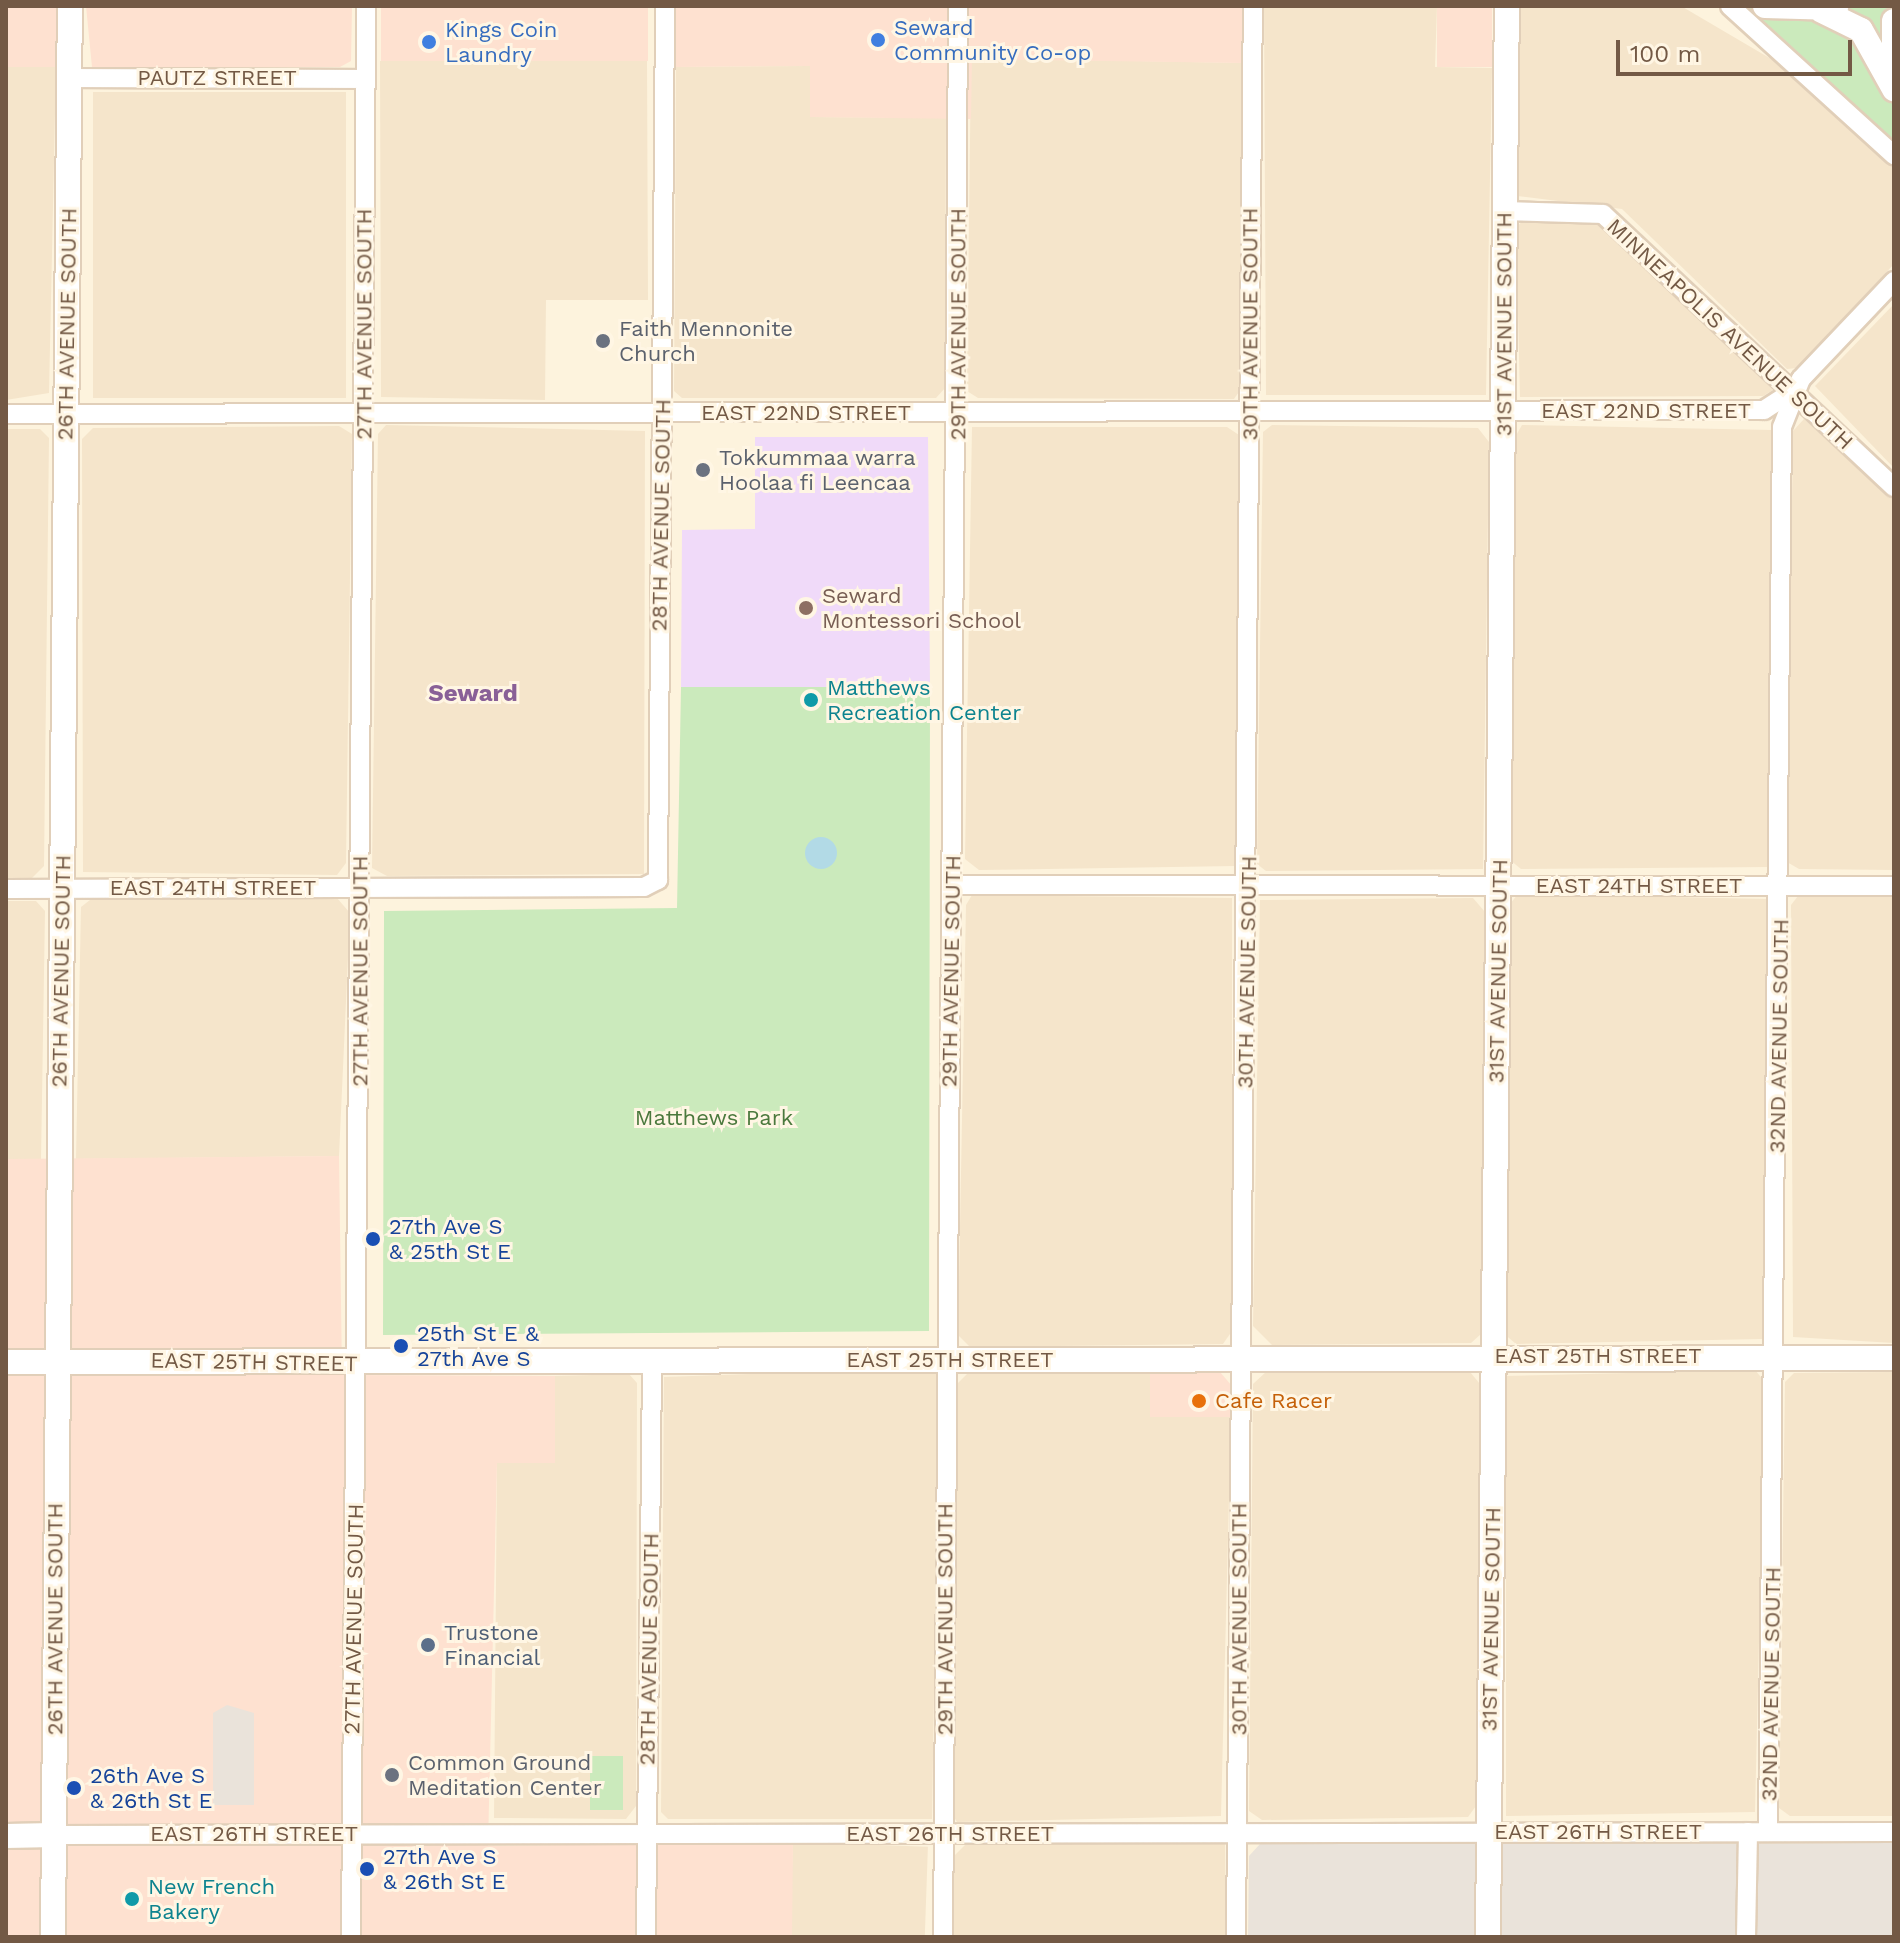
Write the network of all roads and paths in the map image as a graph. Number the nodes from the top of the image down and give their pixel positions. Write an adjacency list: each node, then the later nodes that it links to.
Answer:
1 (70, 6): 12 (street, 26TH AVENUE SOUTH)
2 (366, 6): 13 (street, 27TH AVENUE SOUTH)
3 (665, 6): 25 (street, 28TH AVENUE SOUTH)
4 (958, 6): 20 (street, 29TH AVENUE SOUTH)
5 (1253, 6): 21 (street, 30TH AVENUE SOUTH)
6 (1507, 6): 16 (street, 31ST AVENUE SOUTH)
7 (1730, 6): 15 (street)
8 (1765, 6): 9 (street)
9 (1832, 8): 14 (street)
10 (1894, 21): 11 (street)
11 (1894, 55)
12 (69, 78): 13 (street, PAUTZ STREET); 23 (street, 26TH AVENUE SOUTH)
13 (364, 79): 24 (street, 27TH AVENUE SOUTH)
14 (1894, 89)
15 (1894, 155)
16 (1505, 211): 18 (street, MINNEAPOLIS AVENUE SOUTH); 19 (street, 31ST AVENUE SOUTH)
17 (1894, 281): 18 (street, 32ND AVENUE SOUTH)
18 (1792, 392): 19 (street, EAST 22ND STREET); 26 (street, MINNEAPOLIS AVENUE SOUTH); 31 (street, 32ND AVENUE SOUTH)
19 (1503, 412): 21 (street, EAST 22ND STREET); 30 (street, 31ST AVENUE SOUTH)
20 (959, 413): 21 (street, EAST 22ND STREET); 25 (street, EAST 22ND STREET); 28 (street, 29TH AVENUE SOUTH)
21 (1250, 413): 29 (street, 30TH AVENUE SOUTH)
22 (6, 414): 23 (street, EAST 22ND STREET)
23 (66, 414): 24 (street, EAST 22ND STREET); 35 (street, 26TH AVENUE SOUTH)
24 (364, 414): 25 (street, EAST 22ND STREET); 33 (street, 27TH AVENUE SOUTH)
25 (661, 414): 27 (street, 28TH AVENUE SOUTH)
26 (1894, 487)
27 (658, 880): 33 (street, EAST 24TH STREET)
28 (951, 885): 29 (street, EAST 24TH STREET); 40 (street, 29TH AVENUE SOUTH)
29 (1249, 885): 30 (street, EAST 24TH STREET); 38 (street, 30TH AVENUE SOUTH)
30 (1499, 886): 31 (street, EAST 24TH STREET); 36 (street, 31ST AVENUE SOUTH)
31 (1781, 886): 32 (street, EAST 24TH STREET); 37 (street, 32ND AVENUE SOUTH)
32 (1894, 886)
33 (360, 887): 35 (street, EAST 24TH STREET); 44 (street, 27TH AVENUE SOUTH)
34 (6, 889): 35 (street, EAST 24TH STREET)
35 (62, 889): 43 (street, 26TH AVENUE SOUTH)
36 (1494, 1356): 37 (street, EAST 25TH STREET); 38 (street, EAST 25TH STREET); 51 (street, 31ST AVENUE SOUTH)
37 (1772, 1357): 39 (street, EAST 25TH STREET); 46 (street, 32ND AVENUE SOUTH)
38 (1241, 1358): 40 (street, EAST 25TH STREET); 50 (street, 30TH AVENUE SOUTH)
39 (1894, 1358)
40 (947, 1360): 41 (street, EAST 25TH STREET); 53 (street, 29TH AVENUE SOUTH)
41 (652, 1361): 44 (street, EAST 25TH STREET); 49 (street, 28TH AVENUE SOUTH)
42 (6, 1362): 43 (street, EAST 25TH STREET)
43 (57, 1362): 44 (street, EAST 25TH STREET); 52 (street, 26TH AVENUE SOUTH)
44 (357, 1364): 48 (street, 27TH AVENUE SOUTH)
45 (1748, 1832): 46 (street, EAST 26TH STREET); 51 (street, EAST 26TH STREET); 61 (street, 32ND AVENUE SOUTH)
46 (1768, 1832): 47 (street, EAST 26TH STREET)
47 (1894, 1832)
48 (351, 1833): 49 (street, EAST 26TH STREET); 52 (street, EAST 26TH STREET); 56 (street, 27TH AVENUE SOUTH)
49 (648, 1833): 53 (street, EAST 26TH STREET); 57 (street, 28TH AVENUE SOUTH)
50 (1237, 1833): 51 (street, EAST 26TH STREET); 53 (street, EAST 26TH STREET); 59 (street, 30TH AVENUE SOUTH)
51 (1489, 1833): 60 (street, 31ST AVENUE SOUTH)
52 (54, 1835): 54 (street, EAST 26TH STREET); 55 (street, 26TH AVENUE SOUTH)
53 (944, 1835): 58 (street, 29TH AVENUE SOUTH)
54 (6, 1836)
55 (53, 1937)
56 (351, 1937)
57 (646, 1937)
58 (943, 1937)
59 (1236, 1937)
60 (1488, 1937)
61 (1746, 1937)

